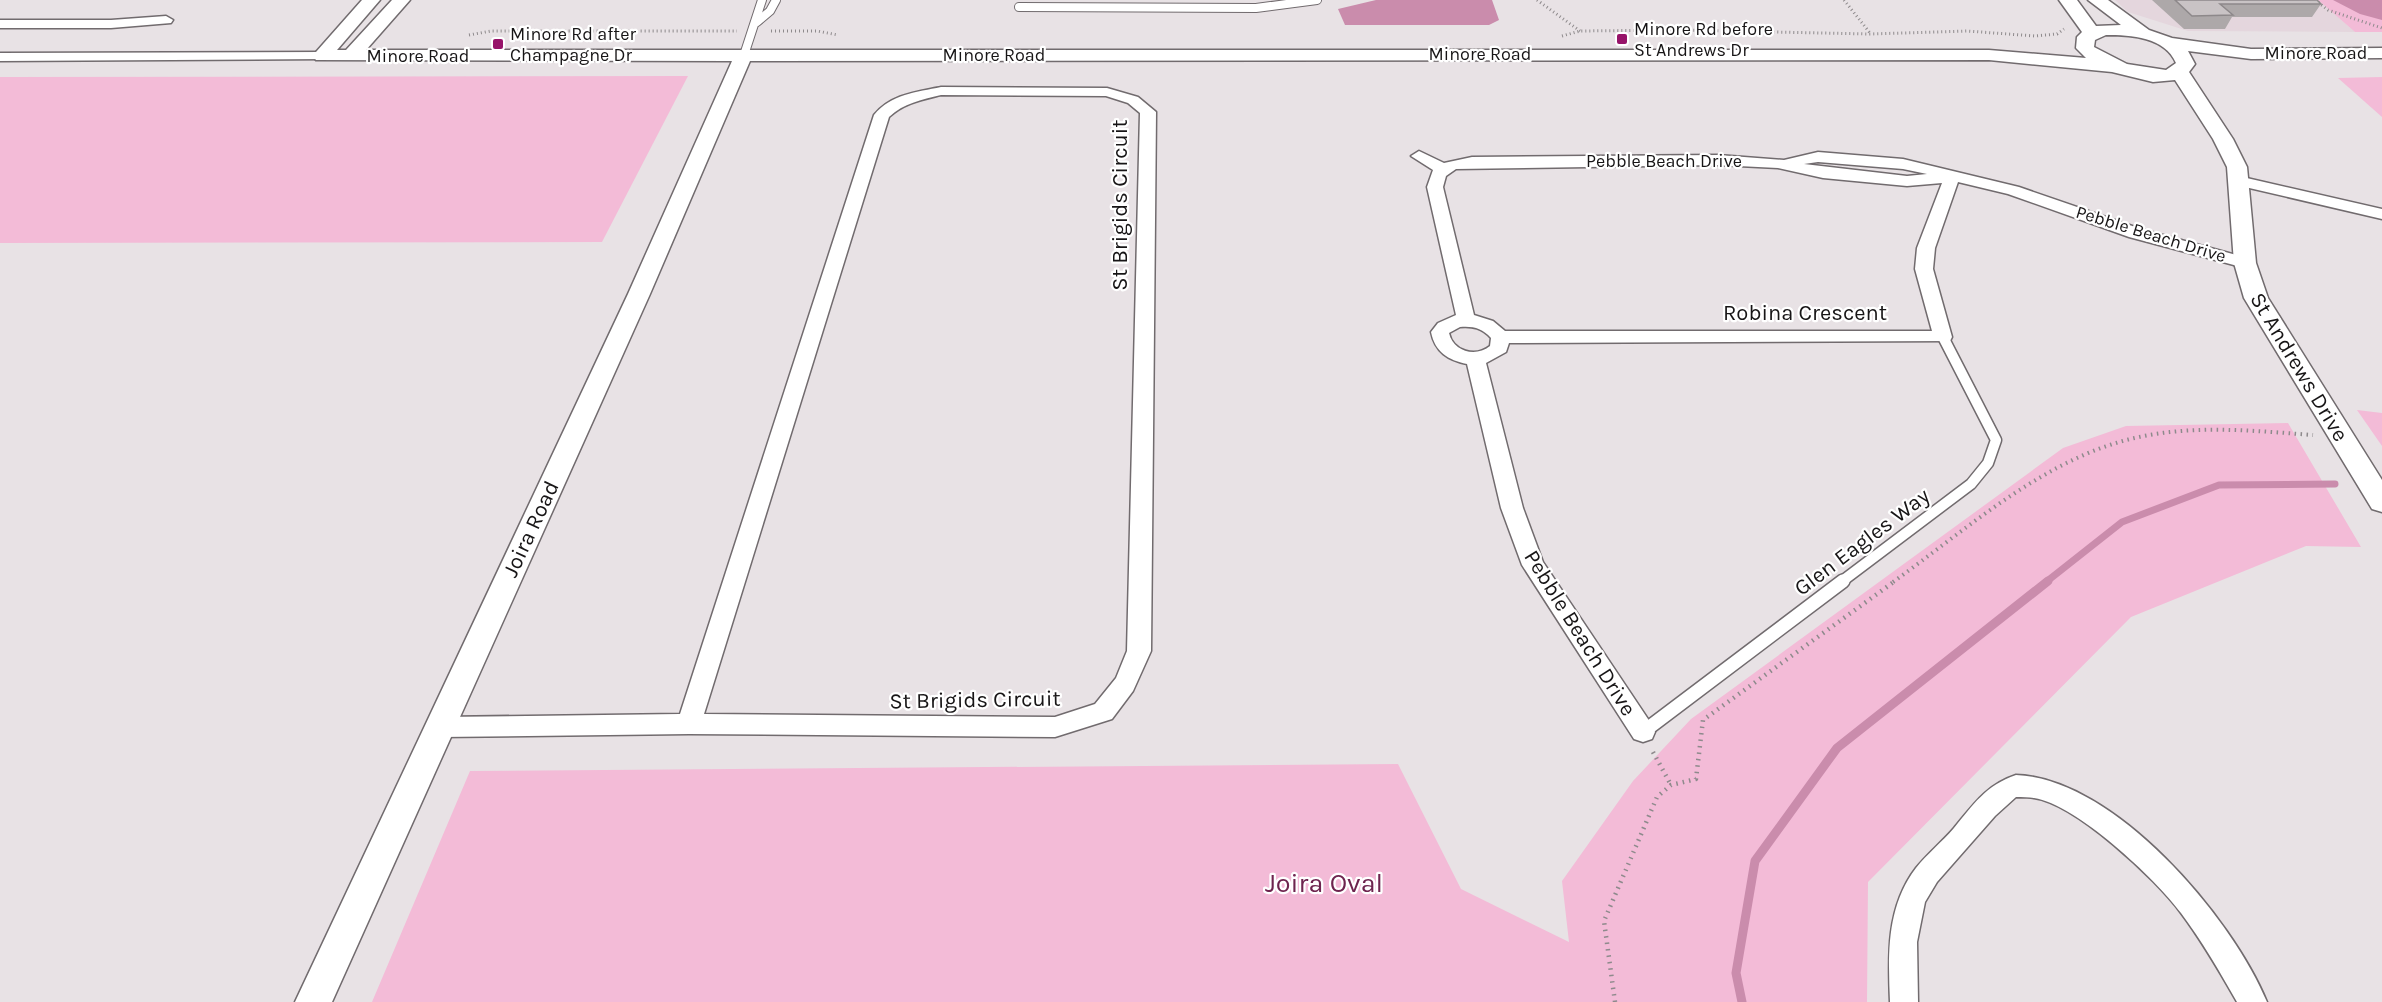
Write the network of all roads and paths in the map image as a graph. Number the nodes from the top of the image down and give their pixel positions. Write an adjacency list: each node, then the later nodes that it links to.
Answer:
1 (371, 0): 26 (street)
2 (401, 0): 27 (street)
3 (762, 0): 14 (lane)
4 (776, 0): 14 (lane)
5 (1317, 0): 11 (lane)
6 (1537, 0): 17 (path)
7 (1844, 0): 18 (path)
8 (2068, 0): 20 (street)
9 (2097, 0): 19 (street)
10 (2315, 0): 16 (path)
11 (1077, 4): 12 (lane)
12 (1019, 8)
13 (166, 20): 15 (street)
14 (757, 22): 24 (lane)
15 (0, 24)
16 (2382, 28)
17 (1580, 31)
18 (1870, 34)
19 (2146, 35): 20 (street, Minore Road); 21 (street)
20 (2088, 37): 25 (street, Minore Road); 29 (street)
21 (2165, 42): 23 (street, Minore Road); 30 (street, St Andrews Drive)
22 (2382, 53): 23 (street, Minore Road)
23 (2251, 54): 30 (street, Minore Road)
24 (744, 55): 25 (street, Minore Road); 27 (street, Minore Road); 46 (street, Joira Road)
25 (1989, 55): 29 (street, Minore Road)
26 (322, 56): 27 (street, Minore Road); 28 (street, Minore Road)
27 (351, 56)
28 (0, 57)
29 (2112, 66): 31 (street)
30 (2183, 68): 31 (street, Minore Road); 32 (street, St Andrews Drive)
31 (2139, 74): 32 (street, St Andrews Drive)
32 (2210, 122): 36 (street, St Andrews Drive)
33 (1419, 156): 34 (street)
34 (1443, 169): 35 (street, Pebble Beach Drive); 39 (street)
35 (1952, 177): 38 (street, Pebble Beach Drive); 41 (street)
36 (2238, 181): 37 (street); 38 (street, St Andrews Drive)
37 (2382, 214)
38 (2245, 263): 43 (street, St Andrews Drive)
39 (1466, 320): 40 (street); 42 (street)
40 (1500, 337): 41 (street, Robina Crescent); 42 (street)
41 (1943, 337): 47 (lane, Glen Eagles Way)
42 (1474, 358): 47 (street, Pebble Beach Drive)
43 (2340, 436): 44 (street, St Andrews Drive); 48 (path)
44 (2382, 502)
45 (689, 724): 45 (street, St Brigids Circuit); 46 (street, St Brigids Circuit)
46 (440, 727): 49 (street, Joira Road)
47 (1643, 732): 48 (path)
48 (1671, 785): 50 (path)
49 (314, 1002)
50 (1615, 1002)
51 (1904, 1002): 52 (street)
52 (2253, 1002)

